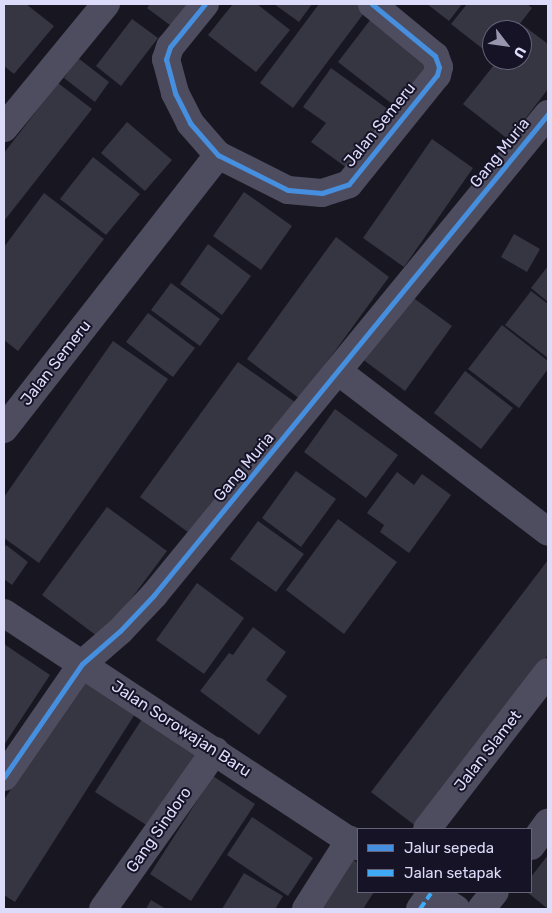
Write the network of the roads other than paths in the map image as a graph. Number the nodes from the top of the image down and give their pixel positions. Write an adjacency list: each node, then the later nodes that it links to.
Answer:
1 (106, 4): 5 (street)
2 (205, 4): 6 (street, Jalan Semeru)
3 (372, 4): 6 (street, Jalan Semeru)
4 (548, 114): 7 (street, Gang Muria)
5 (4, 128)
6 (218, 155): 8 (street, Jalan Semeru)
7 (339, 372): 9 (street); 11 (street, Gang Muria)
8 (4, 429)
9 (548, 532)
10 (4, 613): 11 (street, Jalan Sorowajan Baru)
11 (82, 664): 13 (street, Jalan Sorowajan Baru); 14 (street, Gang Muria)
12 (548, 672): 16 (street, Jalan Slamet)
13 (215, 751): 17 (street, Jalan Sorowajan Baru); 21 (street, Gang Sindoro)
14 (4, 777)
15 (548, 823): 18 (street)
16 (428, 828)
17 (354, 843): 22 (street)
18 (532, 845)
19 (494, 893): 24 (street)
20 (426, 898): 23 (street)
21 (103, 909)
22 (306, 909)
23 (456, 909)
24 (481, 909)

